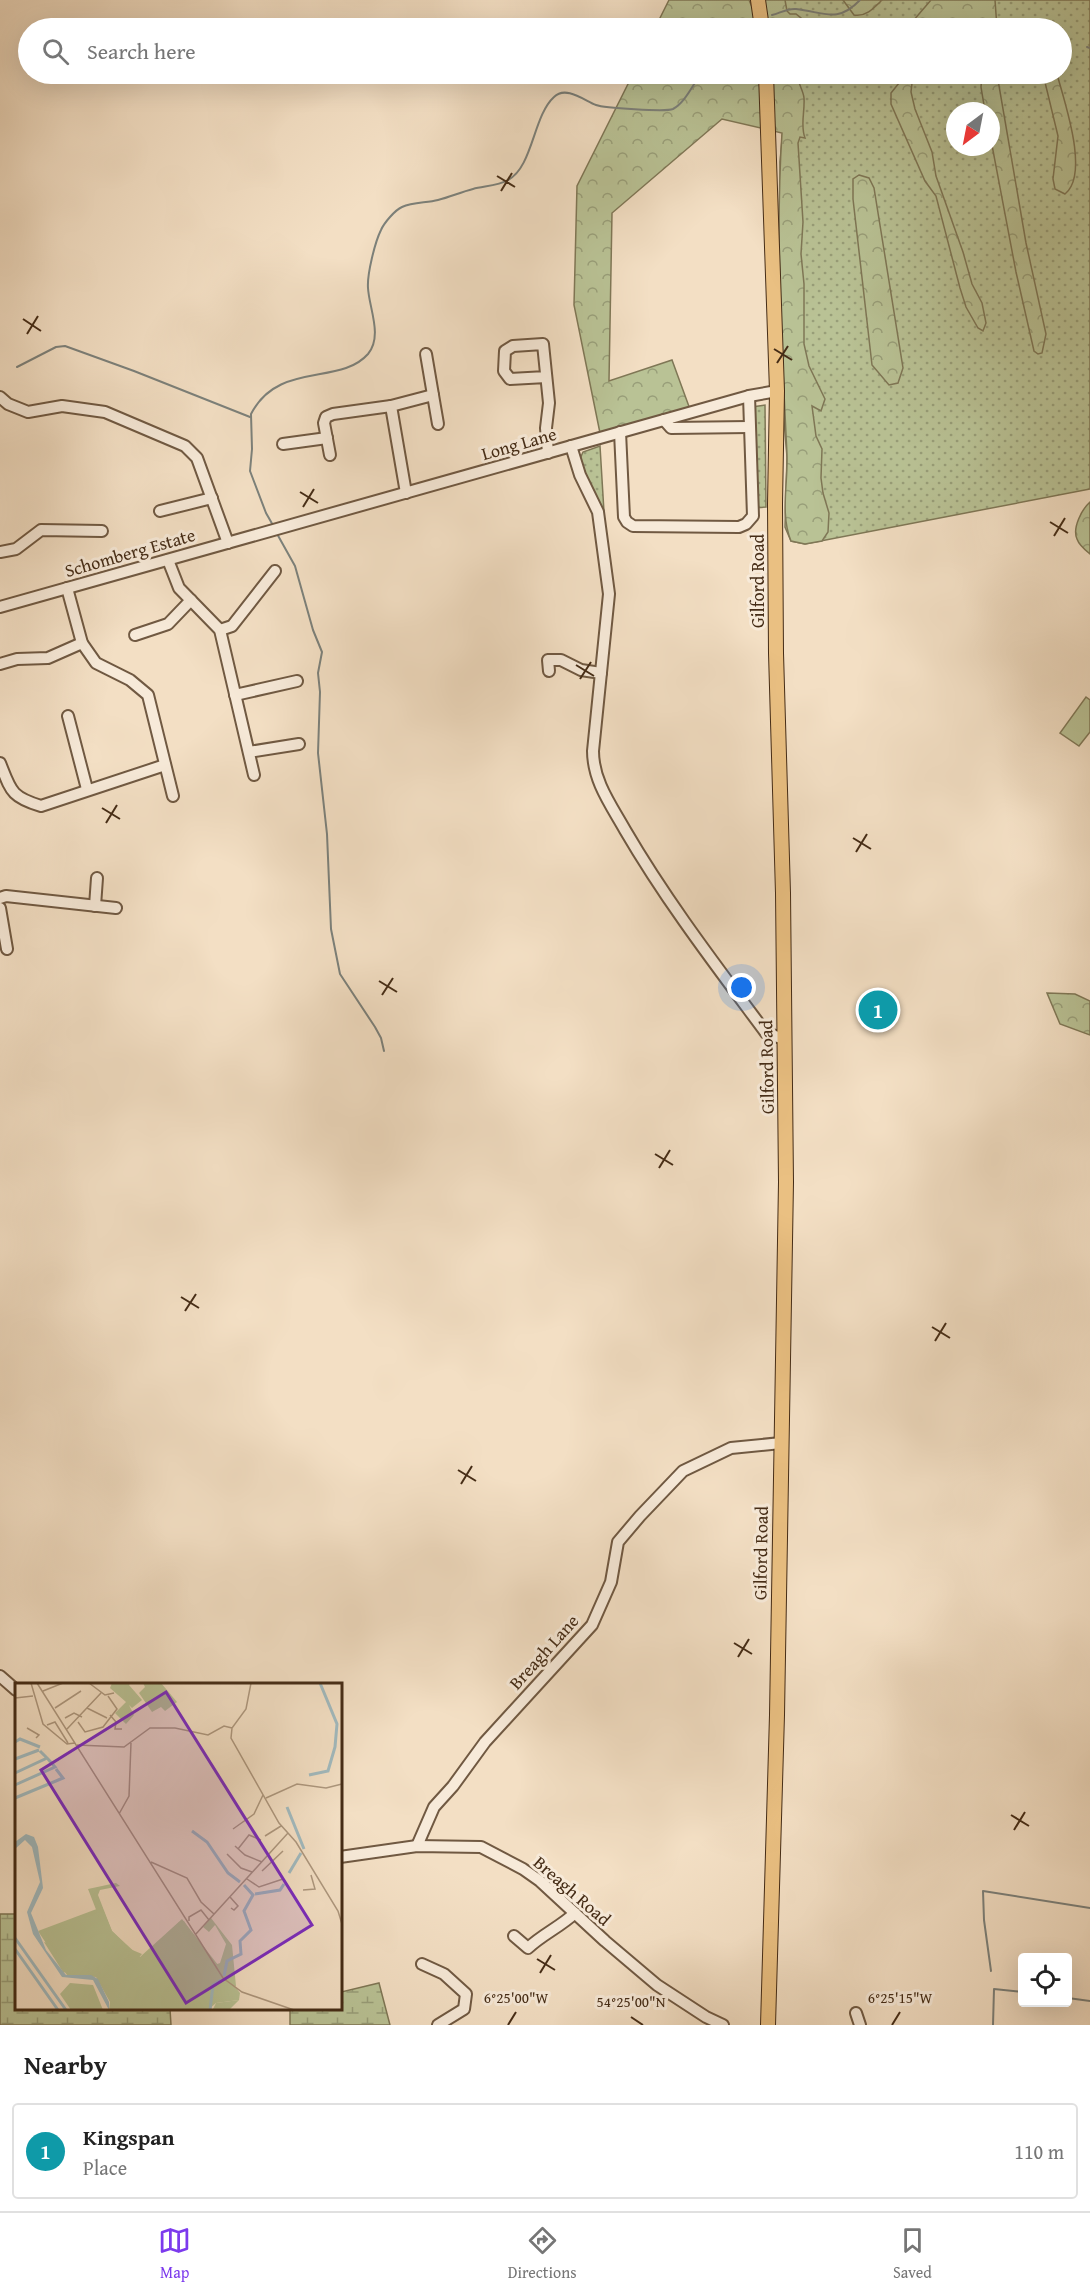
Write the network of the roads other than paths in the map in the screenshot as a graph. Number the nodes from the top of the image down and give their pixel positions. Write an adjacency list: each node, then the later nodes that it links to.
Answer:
1 (758, 0): 2 (main road)
2 (761, 18)
3 (766, 84): 7 (main road, Gilford Road)
4 (426, 354): 8 (street)
5 (546, 377): 5 (street); 19 (street)
6 (0, 389): 9 (street)
7 (777, 391): 10 (street, Long Lane); 55 (main road, Gilford Road)
8 (433, 395): 11 (street); 13 (street)
9 (0, 396): 22 (street)
10 (749, 396): 12 (street, Long Lane); 14 (street)
11 (391, 406): 16 (street); 21 (street)
12 (664, 420): 14 (street); 15 (street, Long Lane)
13 (438, 423)
14 (749, 427): 15 (street)
15 (620, 432): 18 (street, Long Lane)
16 (327, 438): 17 (street); 20 (street)
17 (283, 444)
18 (571, 446): 19 (street, Long Lane); 38 (street)
19 (548, 453): 21 (street, Long Lane)
20 (330, 455)
21 (406, 493): 24 (street, Long Lane)
22 (212, 498): 23 (street); 26 (street)
23 (159, 512)
24 (275, 530): 26 (street, Schomberg Estate)
25 (102, 531): 27 (street)
26 (228, 543): 28 (street, Schomberg Estate)
27 (0, 552)
28 (168, 560): 30 (street, Schomberg Estate); 31 (street)
29 (274, 570): 33 (street)
30 (66, 588): 32 (street, Schomberg Estate); 35 (street)
31 (191, 600): 33 (street); 34 (street)
32 (0, 607)
33 (220, 630): 40 (street)
34 (135, 634)
35 (82, 643): 37 (street); 45 (street)
36 (548, 660): 38 (street)
37 (0, 664)
38 (601, 672): 55 (street)
39 (297, 681): 40 (street)
40 (235, 694): 43 (street)
41 (68, 716): 47 (street)
42 (298, 744): 43 (street)
43 (249, 752): 46 (street)
44 (0, 763): 47 (street)
45 (165, 765): 47 (street); 48 (street)
46 (254, 776)
47 (87, 789)
48 (172, 796)
49 (97, 878): 51 (street)
50 (0, 898): 51 (street)
51 (95, 906): 53 (street)
52 (0, 908): 54 (street)
53 (116, 908)
54 (7, 949)
55 (784, 1039): 56 (main road, Gilford Road)
56 (781, 1443): 59 (street, Breagh Lane); 67 (main road, Gilford Road)
57 (0, 1676): 58 (street)
58 (15, 1689)
59 (417, 1846): 60 (street, Breagh Road); 61 (street, Breagh Road)
60 (342, 1857)
61 (575, 1913): 62 (street); 66 (street, Breagh Road)
62 (514, 1936)
63 (422, 1964): 65 (street)
64 (856, 2013): 68 (street)
65 (438, 2025)
66 (723, 2025)
67 (768, 2025)
68 (860, 2025)

